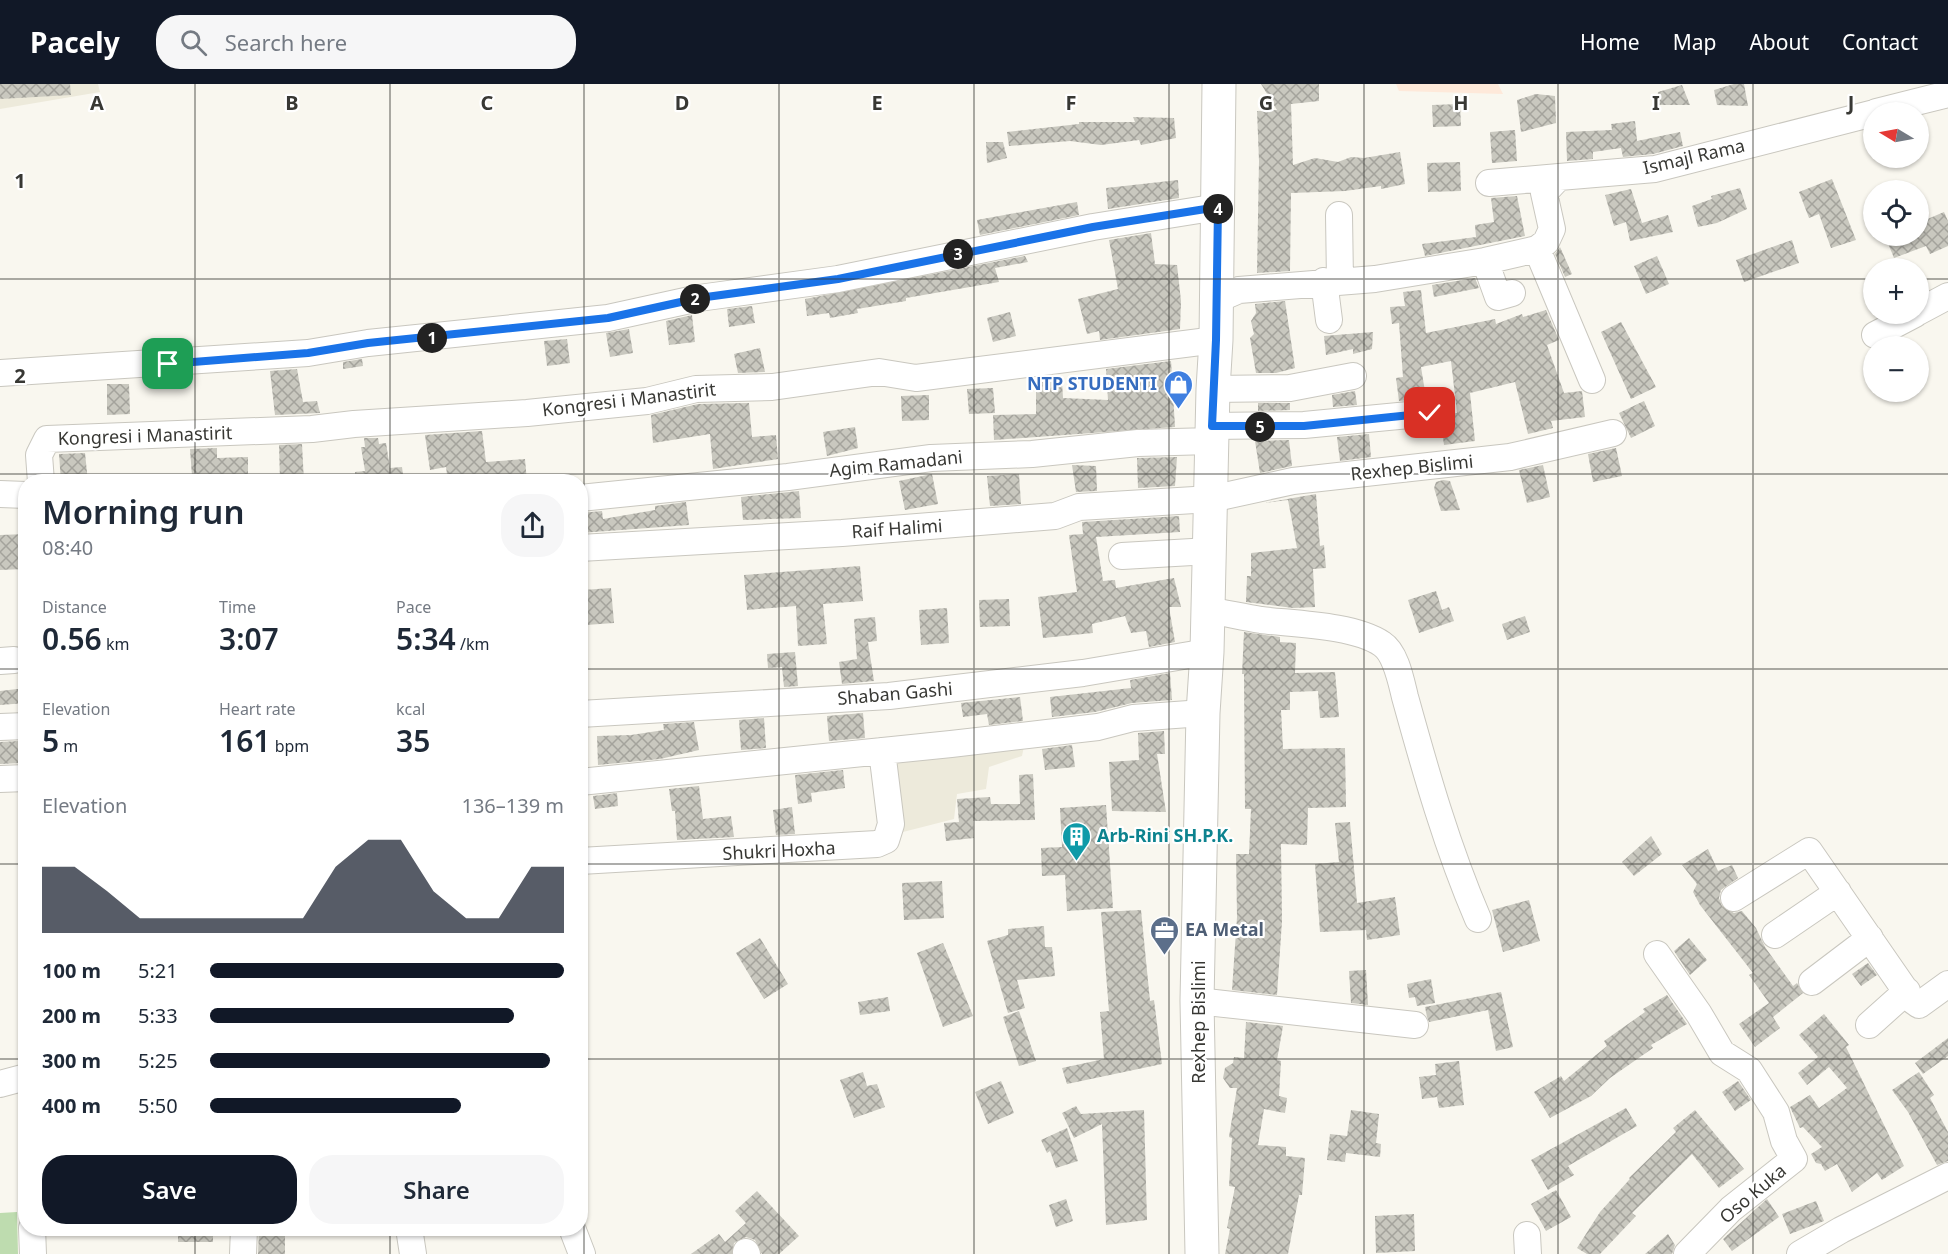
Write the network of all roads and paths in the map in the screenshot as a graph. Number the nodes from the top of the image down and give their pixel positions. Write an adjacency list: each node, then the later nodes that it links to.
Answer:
1 (1219, 84): 7 (main road, Rexhep Bislimi)
2 (1948, 94): 3 (street, Ismajl Rama)
3 (1917, 102)
4 (1863, 116): 5 (street, Ismajl Rama)
5 (1559, 177): 6 (street, Ismajl Rama); 9 (street)
6 (1489, 183)
7 (1218, 207): 14 (main road, Rexhep Bislimi); 20 (street)
8 (1339, 215): 11 (street)
9 (1537, 249): 10 (street); 22 (street)
10 (1485, 261): 11 (street); 12 (street)
11 (1332, 281): 14 (street); 16 (street)
12 (1512, 293)
13 (1948, 296): 15 (street)
14 (1215, 300): 19 (main road, Rexhep Bislimi)
15 (1929, 306)
16 (1329, 320)
17 (1896, 324): 18 (street)
18 (1875, 335)
19 (1216, 340): 23 (main road, Rexhep Bislimi); 27 (street, Kongresi i Manastirit)
20 (0, 373)
21 (1353, 376): 23 (street)
22 (1592, 380)
23 (1213, 389): 26 (main road, Rexhep Bislimi)
24 (1430, 413): 26 (street, Agim Ramadani)
25 (1613, 433): 31 (street, Rexhep Bislimi)
26 (1212, 434): 30 (street, Agim Ramadani); 31 (main road, Rexhep Bislimi)
27 (40, 474)
28 (0, 494): 29 (street)
29 (18, 495)
30 (588, 497)
31 (1211, 499): 32 (street, Raif Halimi); 33 (main road, Rexhep Bislimi)
32 (588, 548)
33 (1210, 551): 34 (street); 35 (main road, Rexhep Bislimi)
34 (1122, 556)
35 (1207, 610): 36 (main road, Rexhep Bislimi); 48 (street)
36 (1208, 652): 37 (main road, Rexhep Bislimi); 38 (street, Shaban Gashi)
37 (1203, 713): 41 (street); 55 (main road, Rexhep Bislimi)
38 (588, 714)
39 (18, 726): 40 (street)
40 (0, 727)
41 (882, 751): 44 (street); 45 (street, Shukri Hoxha)
42 (18, 779): 43 (street)
43 (0, 780)
44 (588, 781)
45 (588, 861)
46 (1838, 892): 47 (street); 49 (street); 50 (street)
47 (1734, 898)
48 (1478, 918)
49 (1775, 935)
50 (1870, 938): 52 (street); 54 (street)
51 (1657, 954): 70 (street, Oso Kuka)
52 (1812, 982)
53 (1948, 984): 54 (street)
54 (1907, 991): 57 (street)
55 (1197, 1001): 56 (street); 69 (main road, Rexhep Bislimi)
56 (1415, 1025)
57 (1869, 1025)
58 (18, 1079): 59 (street)
59 (0, 1084)
60 (1948, 1176): 71 (street)
61 (32, 1236): 65 (street)
62 (244, 1236): 66 (street)
63 (410, 1236): 67 (street)
64 (575, 1236): 68 (street)
65 (33, 1254)
66 (243, 1254)
67 (413, 1254)
68 (582, 1254)
69 (1202, 1254)
70 (1687, 1254)
71 (1800, 1254)

